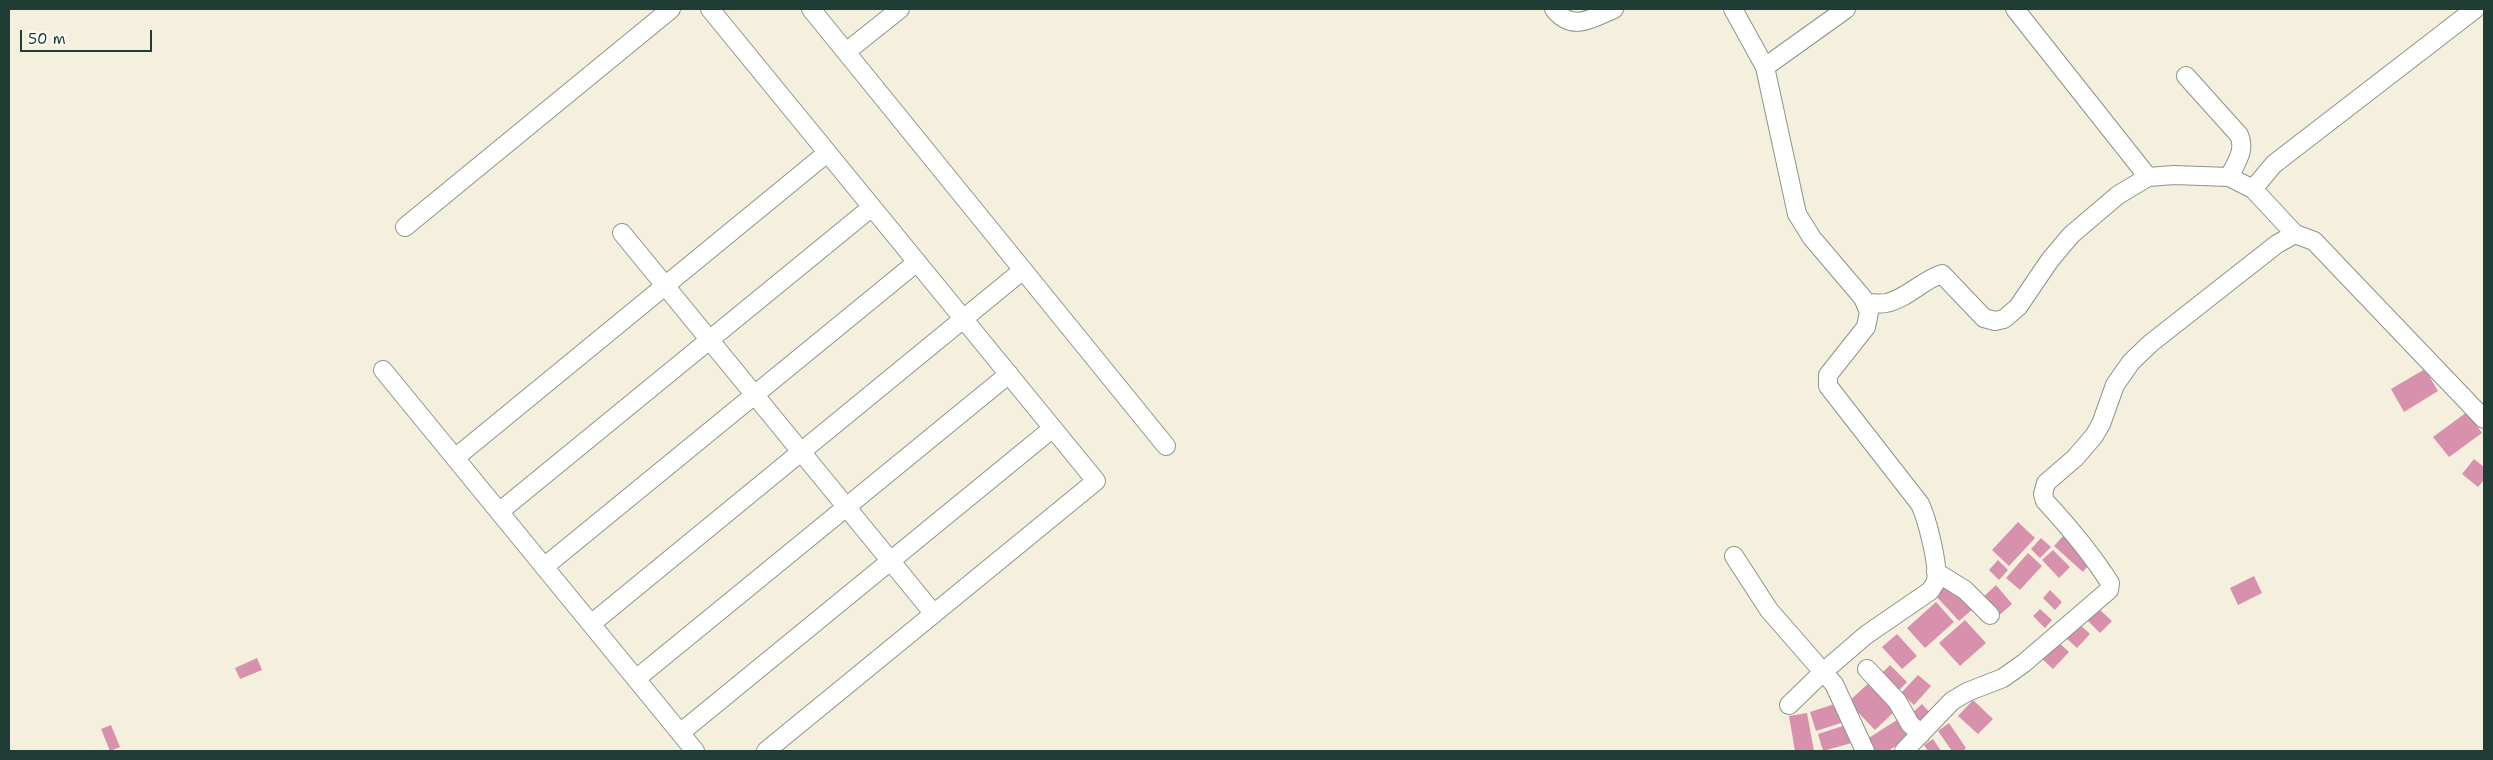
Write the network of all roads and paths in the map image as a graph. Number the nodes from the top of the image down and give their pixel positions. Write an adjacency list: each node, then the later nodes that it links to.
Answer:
1 (671, 9): 19 (street)
2 (710, 9): 14 (street)
3 (811, 9): 11 (street)
4 (900, 9): 11 (street)
5 (1554, 9): 6 (street)
6 (1614, 9)
7 (1733, 9): 12 (street)
8 (1846, 9): 12 (street)
9 (2015, 9): 16 (street)
10 (2475, 9): 17 (street)
11 (846, 52): 23 (street)
12 (1764, 67): 25 (street)
13 (2186, 76): 15 (street)
14 (827, 153): 18 (street); 24 (street)
15 (2229, 177): 16 (street); 17 (street)
16 (2148, 178): 25 (street)
17 (2253, 189): 21 (street)
18 (872, 207): 22 (street); 27 (street)
19 (405, 227)
20 (622, 233): 24 (street)
21 (2295, 234): 31 (street); 50 (street)
22 (917, 262): 26 (street); 30 (street)
23 (1023, 270): 26 (street); 33 (street)
24 (665, 286): 27 (street); 35 (street)
25 (1867, 303): 41 (street)
26 (964, 319): 29 (street); 34 (street)
27 (710, 340): 30 (street); 37 (street)
28 (383, 370): 35 (street)
29 (1009, 374): 32 (street); 36 (street)
30 (755, 395): 34 (street); 40 (street)
31 (2484, 419)
32 (1053, 428): 39 (street); 42 (street)
33 (1166, 446)
34 (802, 452): 36 (street); 44 (street)
35 (455, 458): 37 (street)
36 (846, 506): 39 (street); 47 (street)
37 (499, 512): 40 (street)
38 (1734, 556): 46 (street)
39 (891, 560): 42 (street); 49 (street)
40 (544, 567): 44 (street)
41 (1936, 572): 43 (street); 46 (street)
42 (934, 614): 52 (street)
43 (1990, 615)
44 (591, 624): 47 (street)
45 (1867, 670): 50 (street)
46 (1823, 672): 48 (street); 53 (street)
47 (636, 679): 49 (street)
48 (1789, 705)
49 (680, 733): 51 (street)
50 (1921, 734): 54 (street)
51 (694, 751)
52 (766, 751)
53 (1865, 751)
54 (1904, 751)

